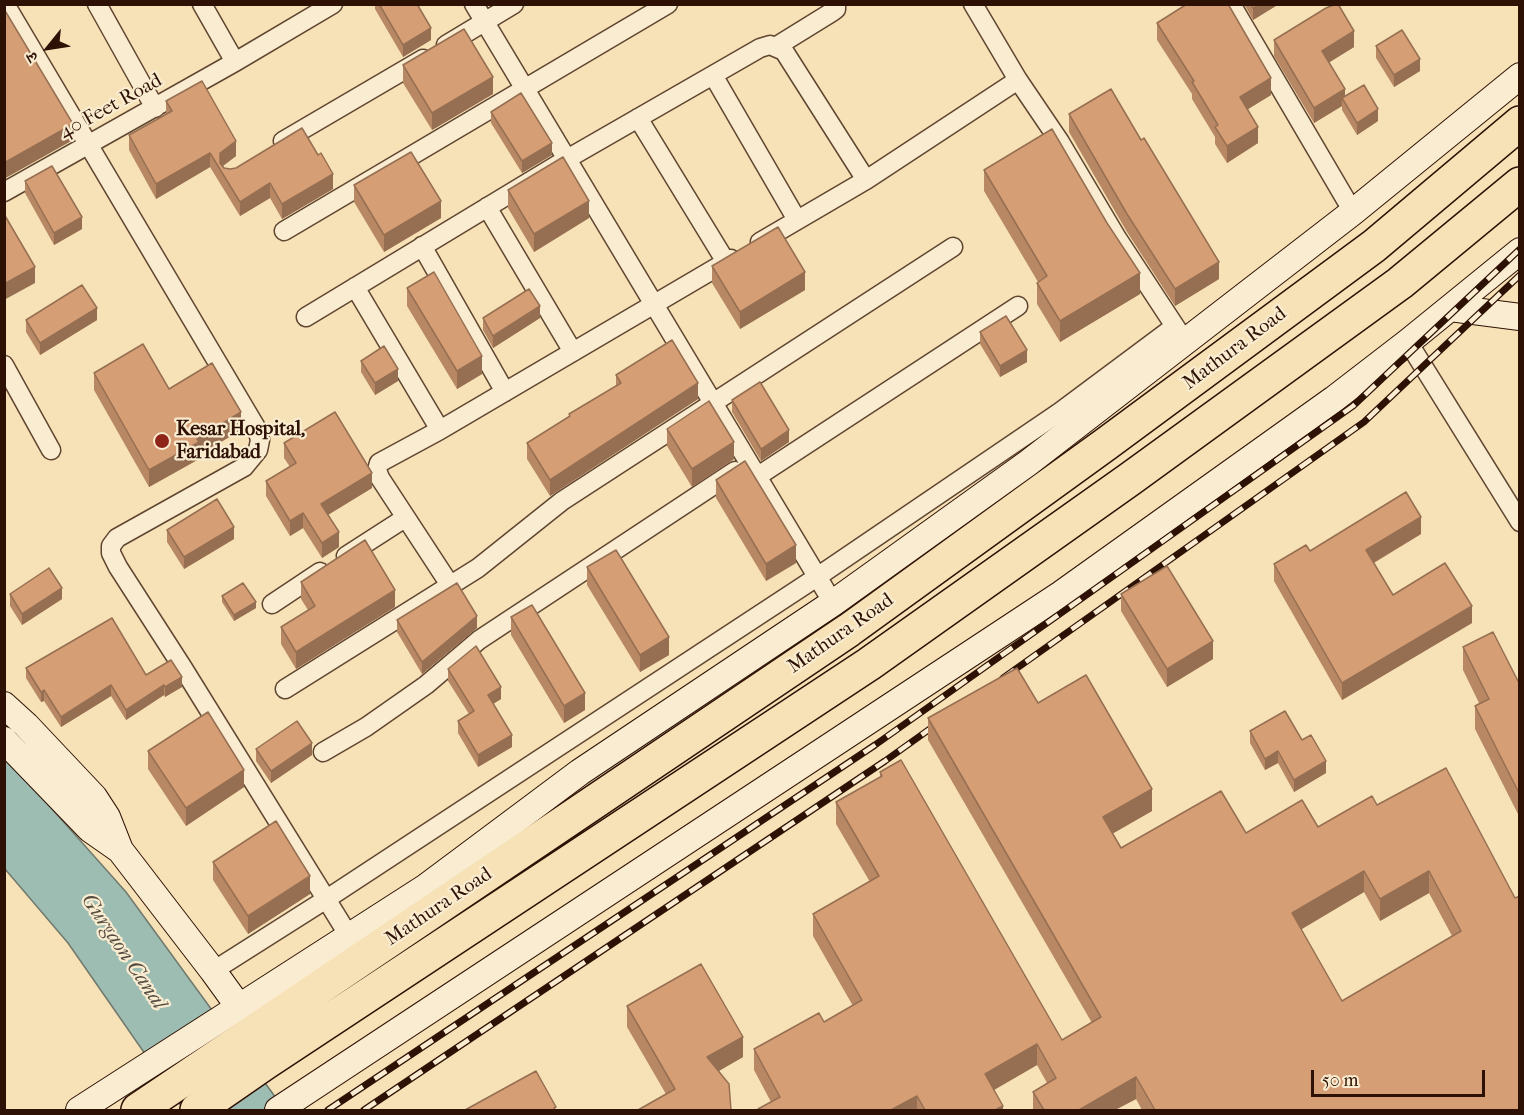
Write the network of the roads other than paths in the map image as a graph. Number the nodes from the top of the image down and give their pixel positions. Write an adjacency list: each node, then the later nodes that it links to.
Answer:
1 (5, 4): 21 (street)
2 (97, 4): 18 (street)
3 (202, 4): 13 (street)
4 (333, 4): 13 (street, 40 Feet Road)
5 (474, 4): 11 (street)
6 (514, 4): 11 (street)
7 (668, 4): 17 (street)
8 (836, 4): 12 (street)
9 (973, 4): 15 (street)
10 (1231, 4): 28 (street)
11 (486, 22): 17 (street); 22 (street)
12 (777, 46): 14 (street); 24 (street)
13 (235, 63): 18 (street, 40 Feet Road)
14 (713, 75): 19 (street); 29 (street)
15 (1018, 80): 24 (street); 41 (street)
16 (1515, 84): 28 (main road)
17 (525, 89): 23 (street); 30 (street)
18 (154, 108): 21 (street, 40 Feet Road)
19 (638, 118): 23 (street); 34 (street)
20 (1520, 123): 64 (highway, Mathura Road)
21 (89, 146): 26 (street, 40 Feet Road); 61 (street)
22 (271, 149)
23 (567, 159): 27 (street); 36 (street)
24 (866, 180): 29 (street)
25 (1517, 186): 64 (highway, Mathura Road)
26 (4, 192)
27 (487, 207): 31 (street); 43 (street)
28 (1353, 212): 41 (main road)
29 (797, 220): 34 (street)
30 (284, 231)
31 (422, 246): 35 (street); 45 (street)
32 (953, 247): 46 (street)
33 (1520, 251): 38 (main road)
34 (726, 262): 36 (street)
35 (356, 287): 39 (street); 47 (street)
36 (653, 305): 43 (street); 46 (street)
37 (1018, 306): 49 (street)
38 (1450, 308): 40 (main road); 42 (main road)
39 (306, 317)
40 (1520, 317)
41 (1179, 334): 52 (street); 54 (main road)
42 (1408, 342): 51 (street); 66 (main road)
43 (573, 352): 45 (street)
44 (4, 365): 48 (street)
45 (505, 392): 47 (street)
46 (712, 403): 49 (street); 53 (street)
47 (440, 430): 50 (street)
48 (51, 450)
49 (754, 469): 52 (street); 59 (street)
50 (405, 518): 53 (street); 55 (street)
51 (1520, 522)
52 (817, 577): 54 (street); 61 (street)
53 (450, 585): 56 (street)
54 (833, 603): 62 (main road)
55 (272, 604)
56 (285, 689)
57 (4, 705): 60 (main road)
58 (4, 740): 60 (main road)
59 (323, 752)
60 (120, 850): 63 (main road)
61 (325, 900): 62 (street); 63 (street)
62 (349, 936): 64 (main road)
63 (213, 971): 64 (main road)
64 (243, 1031): 65 (highway, Mathura Road); 67 (main road); 68 (highway, Mathura Road)
65 (151, 1102)
66 (284, 1106)
67 (79, 1110)
68 (197, 1110)

